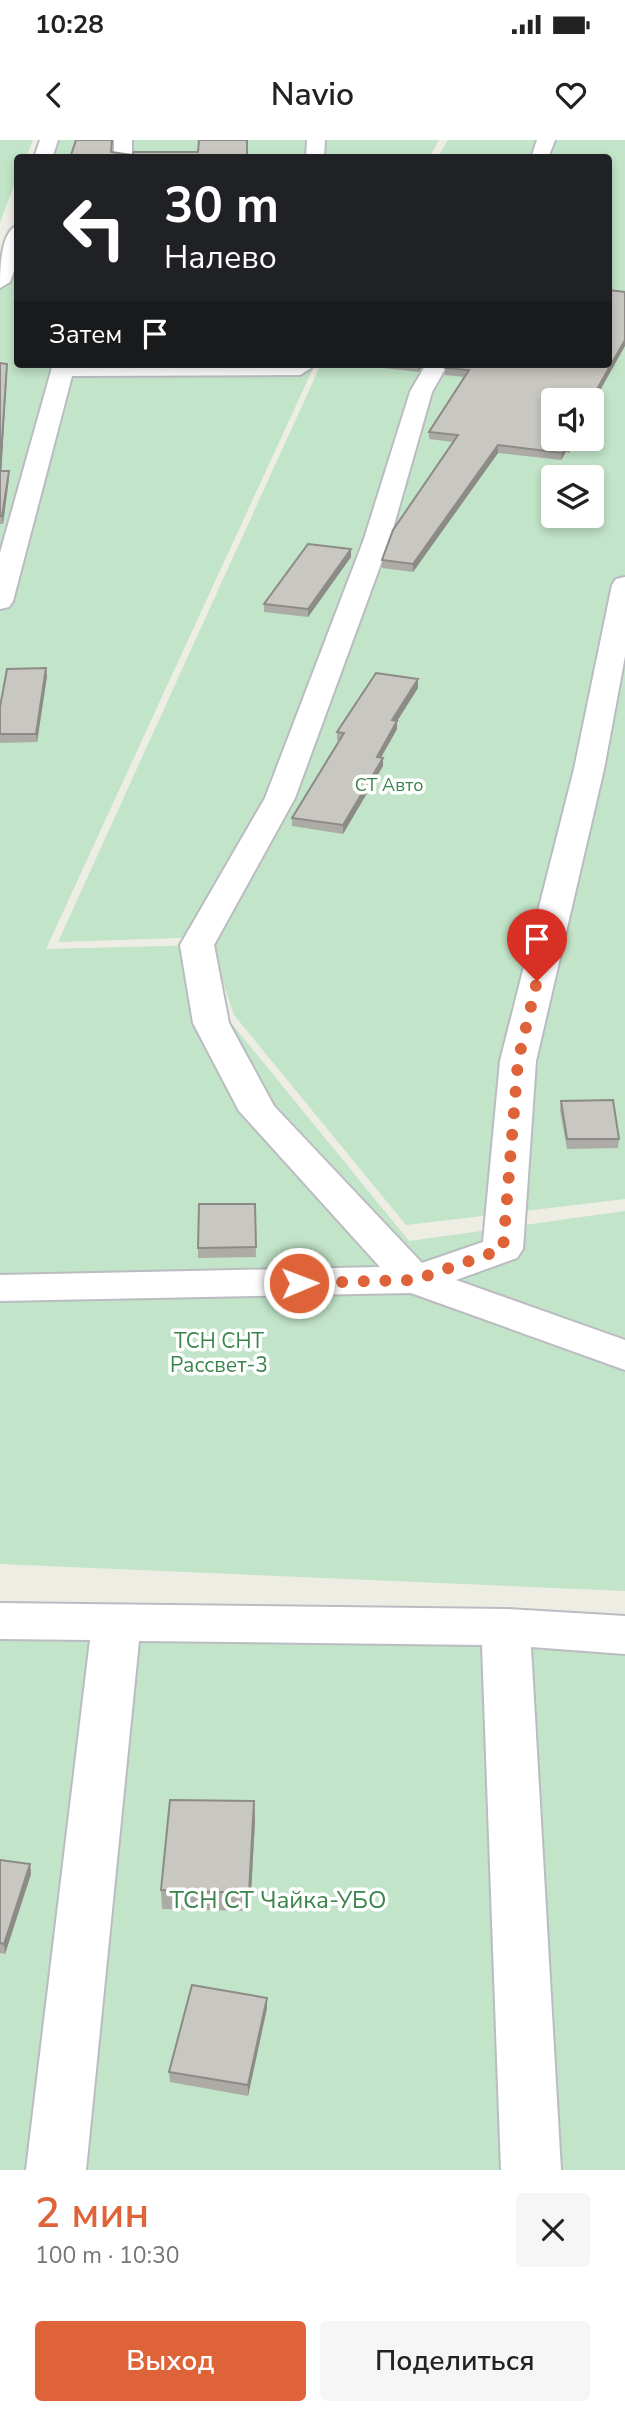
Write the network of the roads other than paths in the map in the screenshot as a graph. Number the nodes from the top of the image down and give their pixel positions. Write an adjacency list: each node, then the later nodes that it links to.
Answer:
1 (14, 243): 2 (street)
2 (0, 282)
3 (63, 368): 6 (street)
4 (435, 368): 7 (street)
5 (625, 585): 7 (street)
6 (0, 601)
7 (415, 1280): 8 (street); 9 (street)
8 (0, 1288)
9 (625, 1356)
10 (0, 1621): 11 (street)
11 (117, 1621): 12 (street); 14 (street)
12 (506, 1627): 13 (street); 15 (street)
13 (625, 1635)
14 (56, 2170)
15 (531, 2170)

